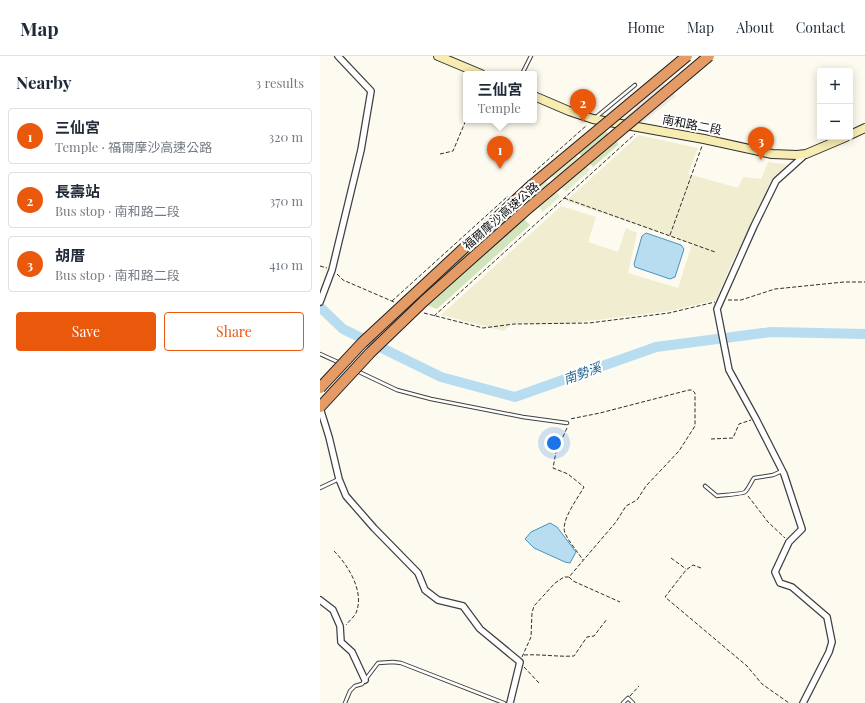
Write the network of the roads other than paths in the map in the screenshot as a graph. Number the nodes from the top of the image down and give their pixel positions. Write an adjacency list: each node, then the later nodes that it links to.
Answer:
1 (338, 56): 15 (street)
2 (438, 56): 6 (main road)
3 (531, 56): 7 (lane)
4 (687, 56): 17 (highway, 福爾摩沙高速公路, bridge)
5 (709, 56): 18 (highway, 福爾摩沙高速公路, bridge)
6 (474, 71)
7 (524, 71)
8 (635, 85): 10 (lane)
9 (537, 97): 10 (main road, 南和路二段)
10 (593, 119): 14 (main road, 南和路二段)
11 (865, 128): 12 (main road)
12 (853, 134)
13 (839, 140): 14 (main road, 南和路二段)
14 (806, 154): 20 (street)
15 (320, 302)
16 (320, 354): 19 (lane)
17 (320, 388)
18 (320, 407): 21 (street)
19 (567, 423)
20 (782, 471): 22 (lane); 31 (street)
21 (339, 479): 23 (lane); 28 (street)
22 (705, 486)
23 (320, 488)
24 (320, 600): 25 (street)
25 (365, 680): 26 (lane); 27 (lane)
26 (345, 703)
27 (504, 703)
28 (510, 703)
29 (623, 703): 30 (lane)
30 (633, 703)
31 (804, 703)

